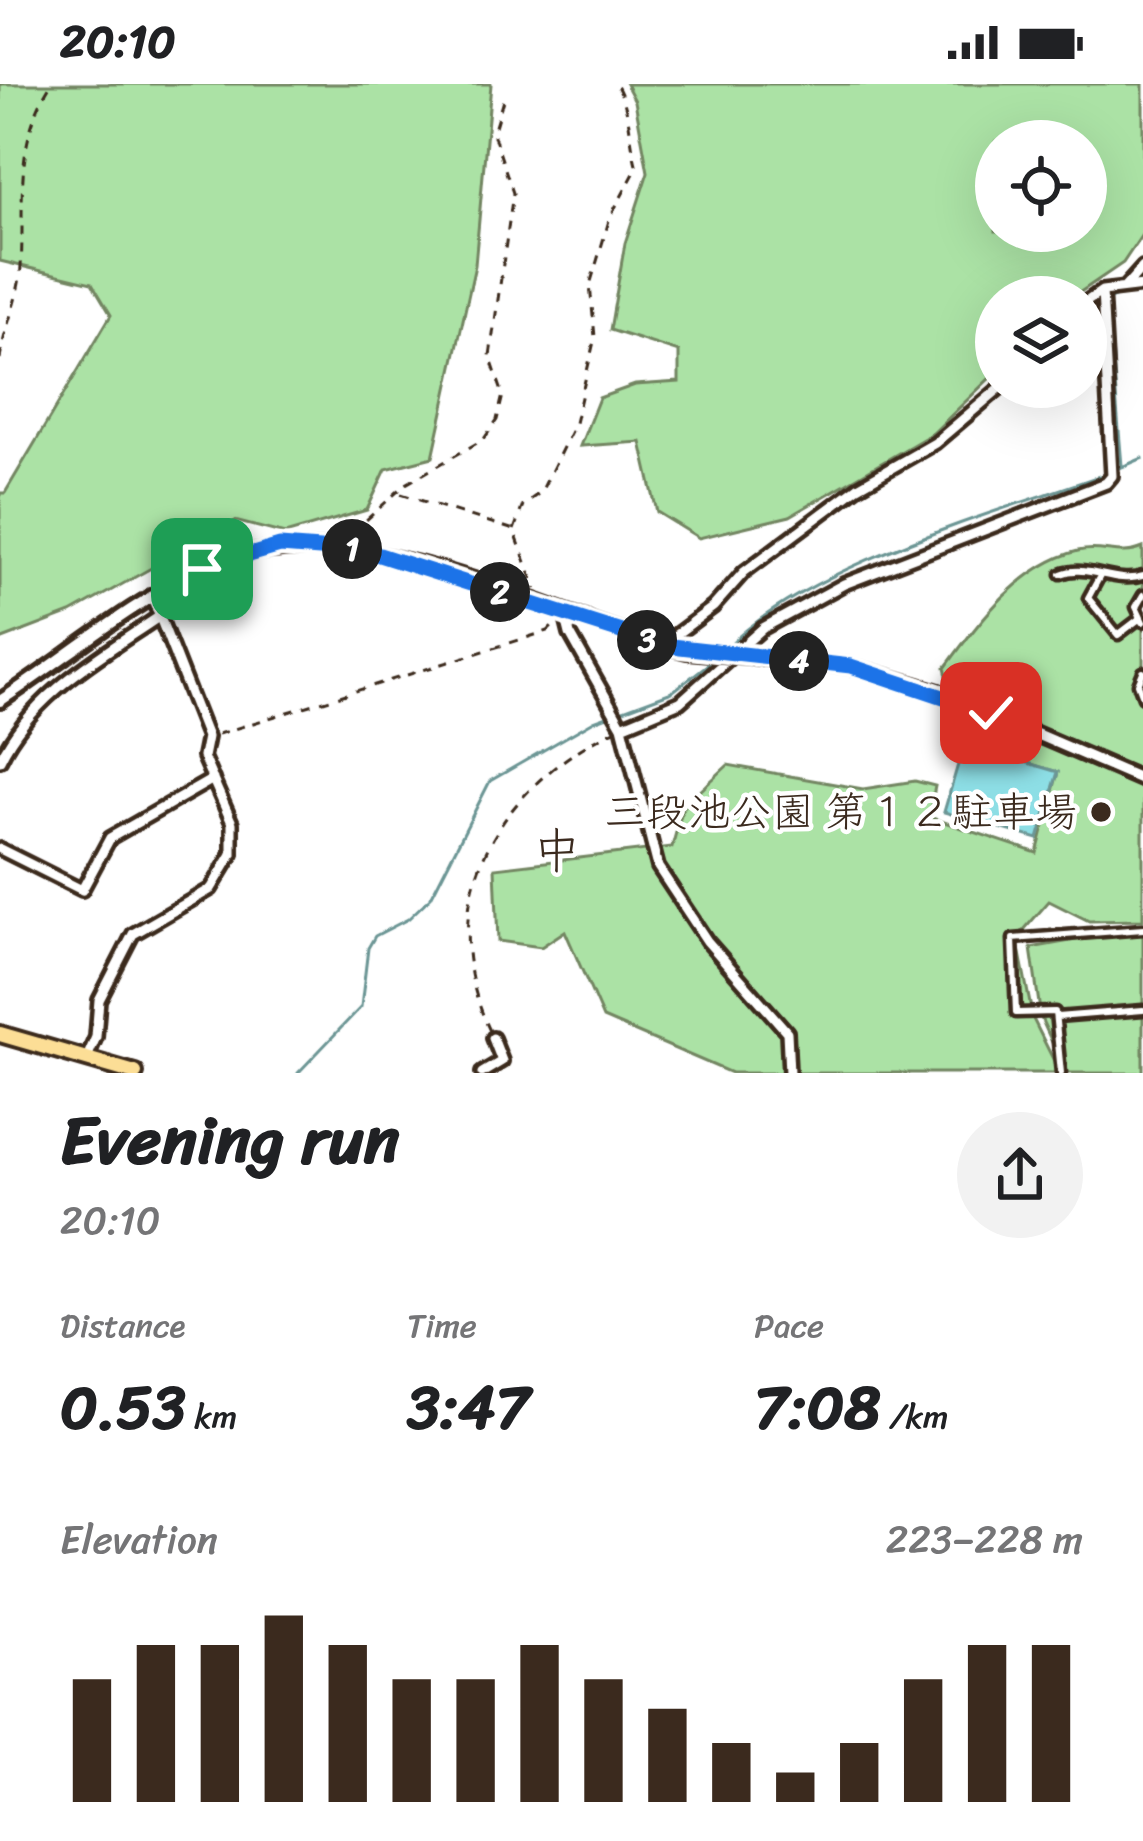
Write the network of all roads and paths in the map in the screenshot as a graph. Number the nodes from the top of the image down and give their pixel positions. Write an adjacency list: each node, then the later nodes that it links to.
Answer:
1 (51, 84): 8 (path)
2 (616, 84): 12 (path)
3 (503, 100): 11 (path)
4 (1143, 267): 6 (street)
5 (1143, 286): 6 (street)
6 (1125, 287): 7 (street)
7 (1107, 290)
8 (0, 359)
9 (1107, 384): 27 (street)
10 (976, 408): 23 (street)
11 (399, 494): 12 (path); 13 (path)
12 (514, 530): 19 (path)
13 (339, 547): 18 (street); 19 (street)
14 (1061, 574): 16 (street)
15 (1143, 575): 16 (street)
16 (1100, 576): 22 (street)
17 (1143, 595): 22 (street)
18 (152, 598): 21 (street); 26 (street)
19 (536, 604): 20 (street)
20 (566, 614): 23 (street); 27 (street); 28 (path)
21 (160, 616): 28 (street); 29 (street)
22 (1141, 620)
23 (662, 645): 31 (street, bridge)
24 (1143, 672): 25 (street)
25 (1143, 697)
26 (0, 701)
27 (622, 726): 37 (path); 41 (street)
28 (207, 737): 30 (street)
29 (0, 760)
30 (213, 779): 32 (street); 38 (street)
31 (1143, 780)
32 (0, 849)
33 (1143, 929): 35 (street)
34 (1143, 1010): 35 (street)
35 (1057, 1017): 42 (street)
36 (0, 1034): 38 (main road)
37 (493, 1038): 40 (street)
38 (86, 1060): 39 (main road)
39 (135, 1073)
40 (482, 1073)
41 (789, 1073)
42 (1061, 1073)

